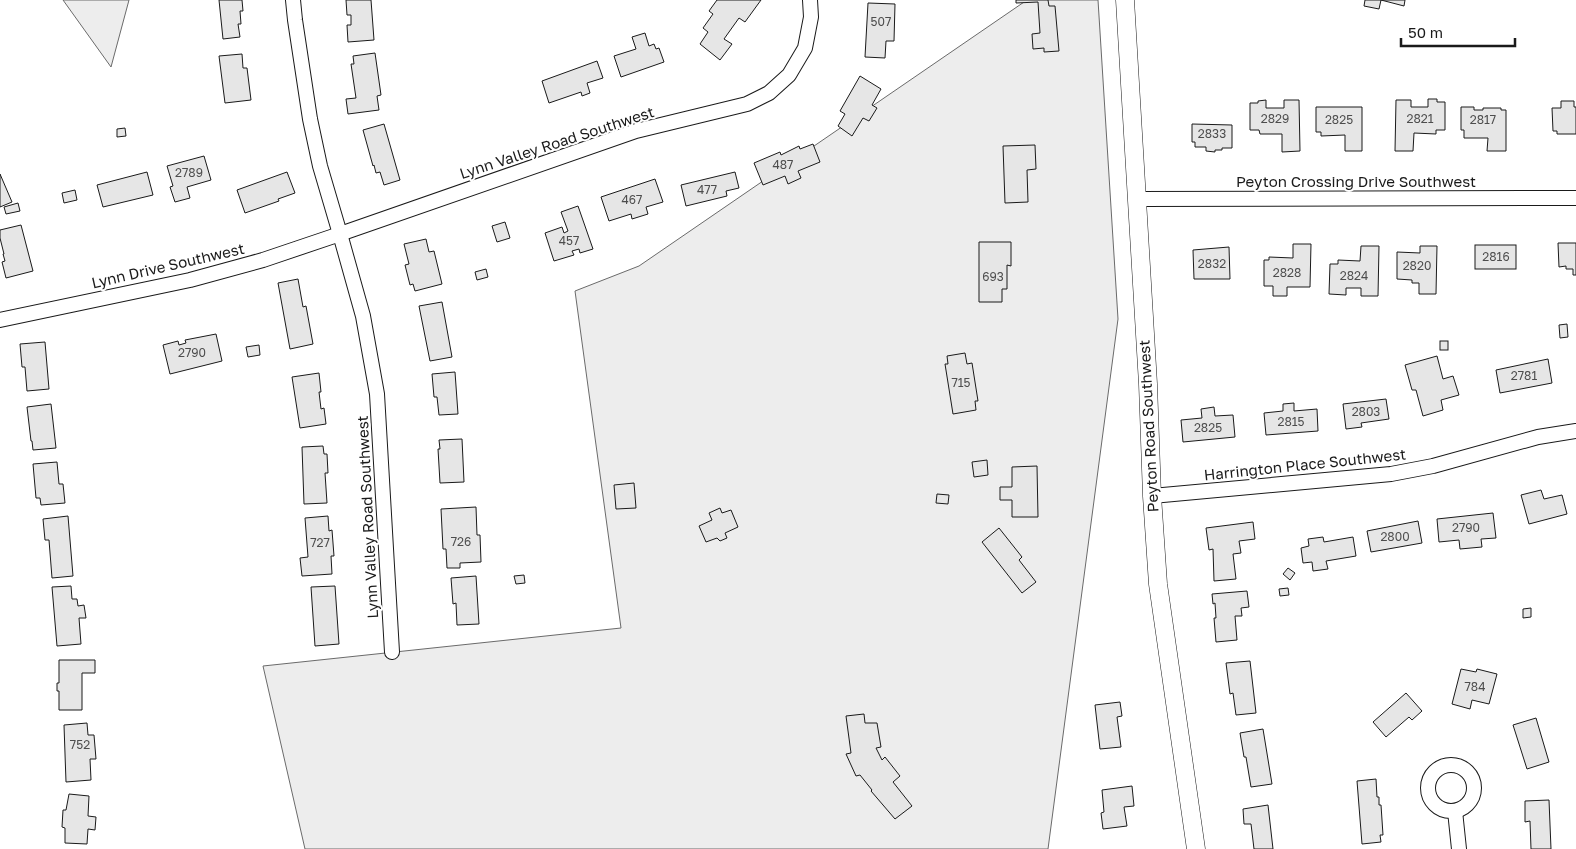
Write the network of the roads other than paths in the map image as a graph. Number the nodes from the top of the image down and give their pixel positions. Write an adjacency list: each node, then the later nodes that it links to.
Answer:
1 (293, 0): 6 (street, Lynn Valley Road Southwest)
2 (810, 0): 6 (street, Lynn Valley Road Southwest)
3 (1125, 0): 5 (street, Peyton Road Southwest)
4 (1576, 198): 5 (street, Peyton Crossing Drive Southwest)
5 (1137, 199): 9 (street, Peyton Road Southwest)
6 (340, 234): 7 (street, Lynn Drive Southwest); 10 (street, Lynn Valley Road Southwest)
7 (0, 320)
8 (1576, 432): 9 (street, Harrington Place Southwest)
9 (1152, 496): 12 (street, Peyton Road Southwest)
10 (392, 652)
11 (1455, 811): 13 (street)
12 (1196, 849)
13 (1458, 849)

